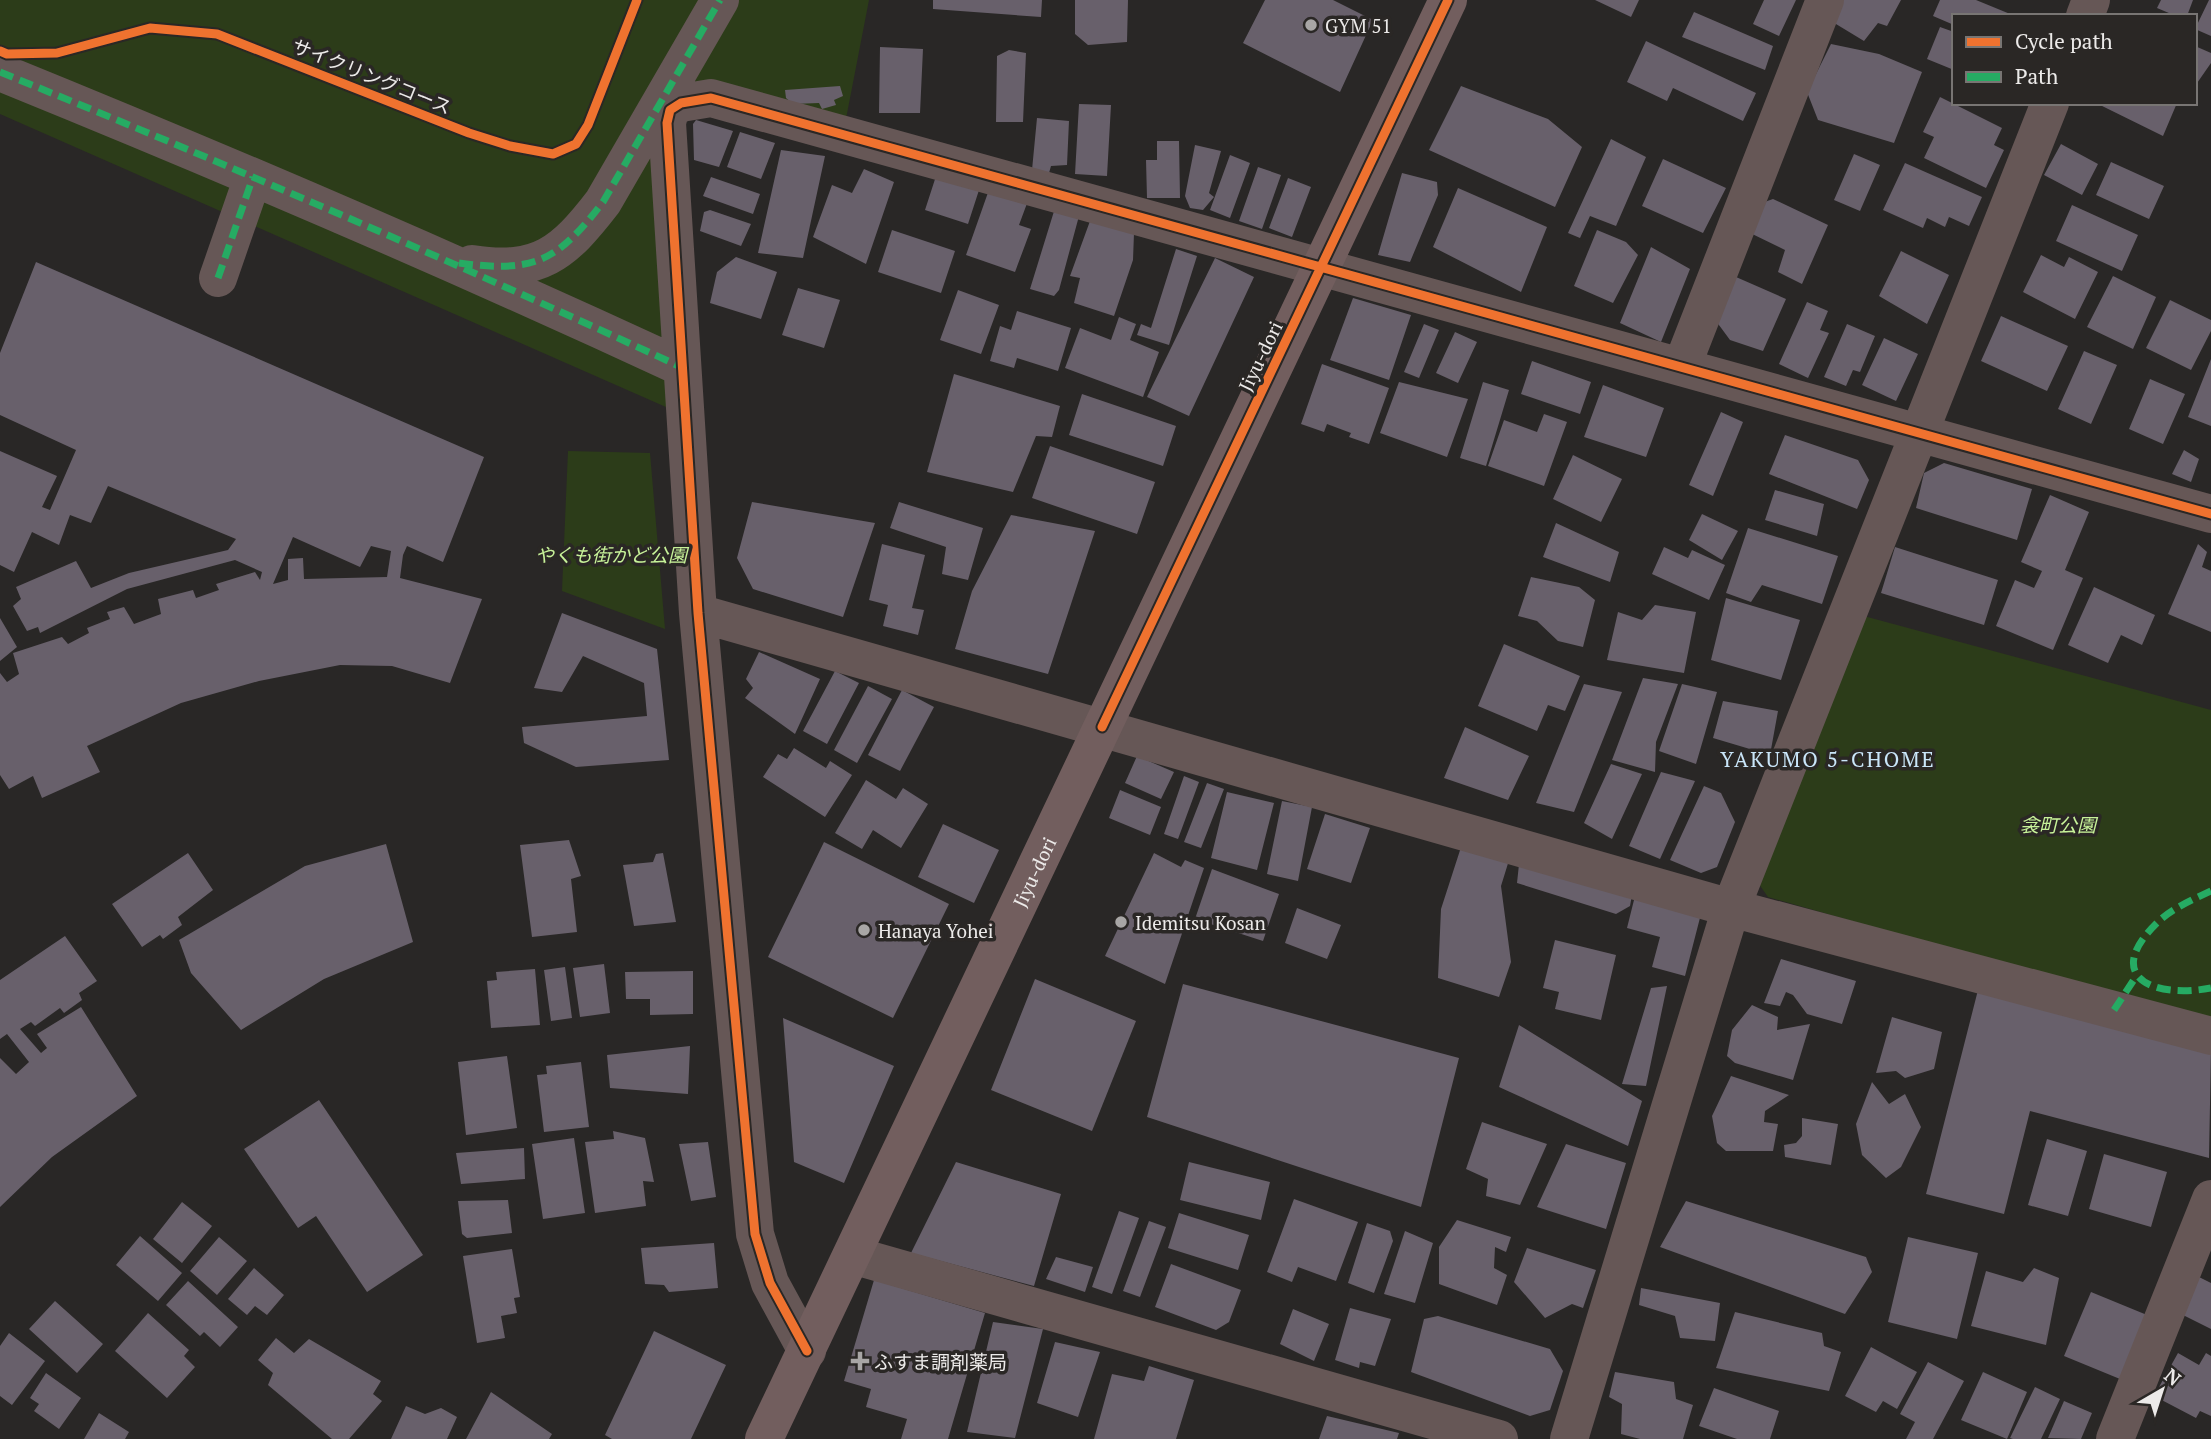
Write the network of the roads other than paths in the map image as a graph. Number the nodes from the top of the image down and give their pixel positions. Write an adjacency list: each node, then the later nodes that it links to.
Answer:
1 (720, 0): 7 (street)
2 (1448, 0): 8 (main road, Jiyu-dori)
3 (1825, 0): 11 (street)
4 (0, 72): 6 (street)
5 (2049, 105): 12 (street)
6 (253, 177): 7 (street); 9 (street)
7 (442, 260): 10 (street)
8 (1321, 269): 10 (street); 11 (street); 15 (main road, Jiyu-dori)
9 (218, 278)
10 (680, 352): 14 (street)
11 (1682, 366): 12 (street)
12 (1922, 433): 13 (street); 16 (street)
13 (2211, 514)
14 (698, 613): 15 (street); 20 (street)
15 (1102, 727): 16 (street); 19 (main road, Jiyu-dori)
16 (1731, 908): 17 (street); 23 (street)
17 (2211, 1036)
18 (2211, 1199): 24 (street)
19 (852, 1255): 20 (main road, Jiyu-dori); 22 (street)
20 (807, 1351): 21 (main road, Jiyu-dori)
21 (764, 1439)
22 (1499, 1439)
23 (1569, 1439)
24 (2115, 1439)

